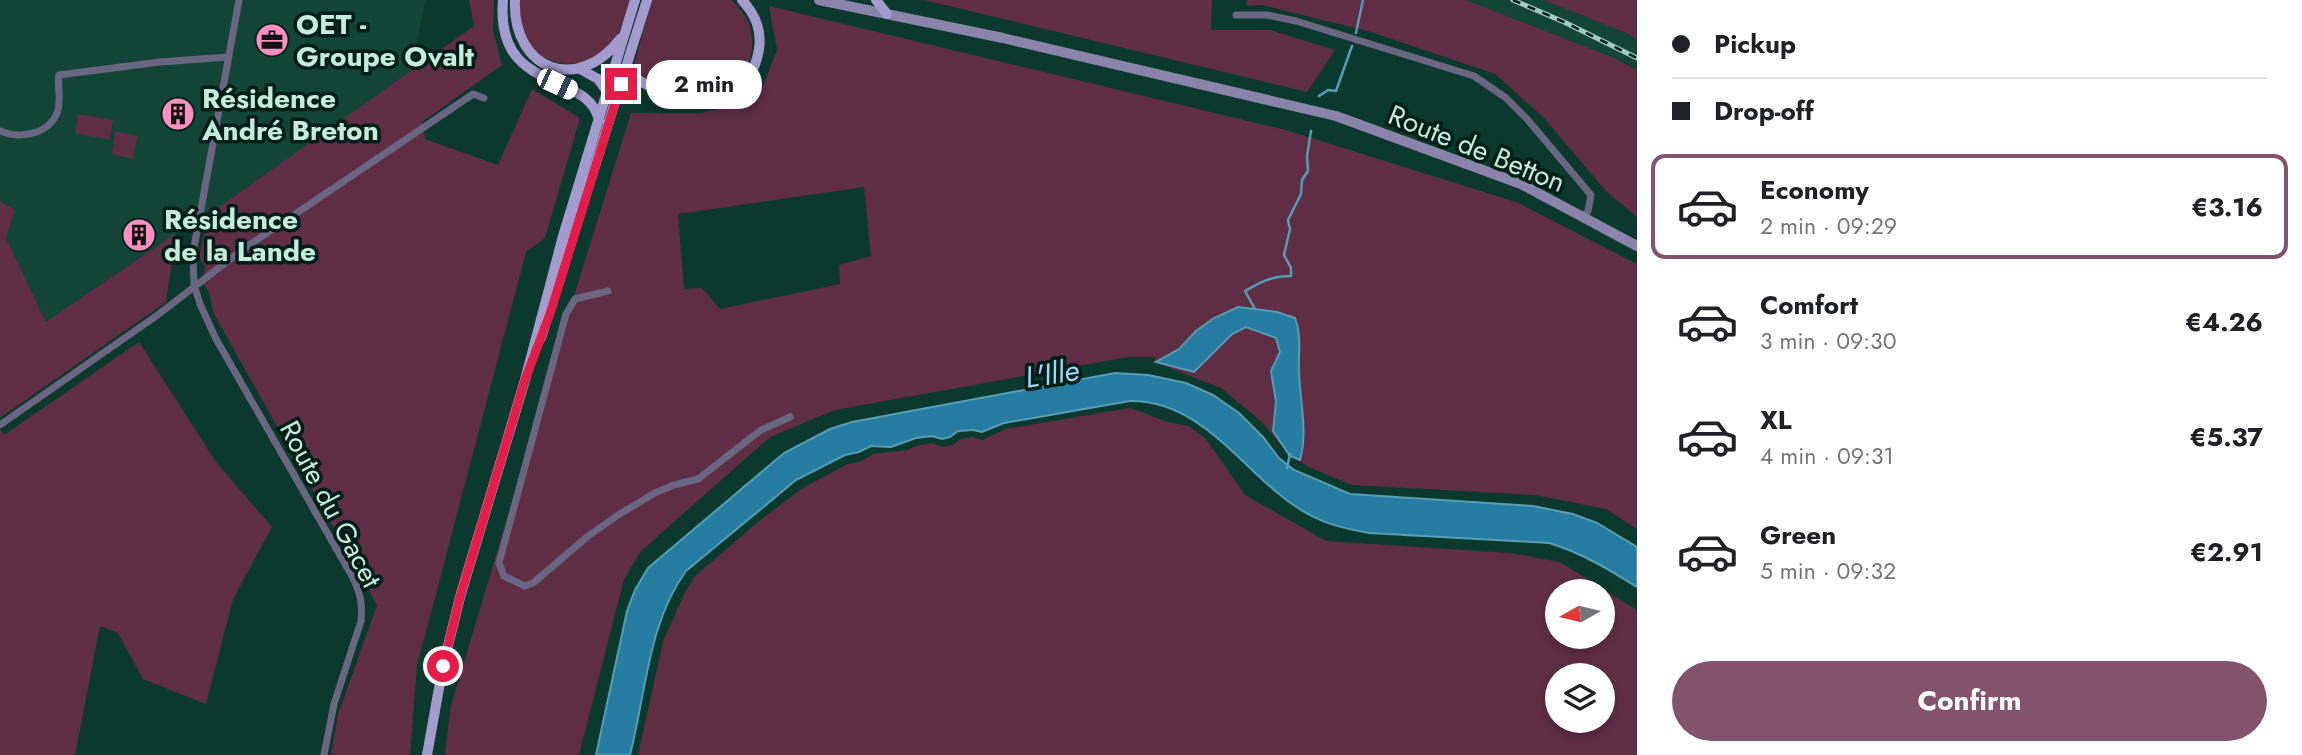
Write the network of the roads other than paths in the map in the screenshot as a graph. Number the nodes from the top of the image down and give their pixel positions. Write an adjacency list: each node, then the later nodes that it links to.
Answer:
1 (239, 0): 12 (street, Route du Gacet)
2 (503, 0): 17 (main road)
3 (515, 0): 14 (main road)
4 (635, 0): 11 (main road)
5 (647, 0): 13 (main road)
6 (741, 0): 13 (main road)
7 (819, 0): 9 (main road, Route de Betton)
8 (876, 0): 9 (main road)
9 (887, 14): 19 (main road, Route de Betton)
10 (1236, 15): 19 (street)
11 (625, 33): 14 (main road); 15 (main road)
12 (228, 57): 18 (street); 21 (street, Route du Gacet)
13 (627, 64): 17 (main road)
14 (580, 69): 15 (main road)
15 (608, 91): 17 (main road)
16 (484, 98): 21 (street)
17 (604, 122): 26 (main road)
18 (0, 131)
19 (1582, 217): 20 (main road, Route de Betton)
20 (1637, 246)
21 (194, 285): 24 (street); 25 (street, Route du Gacet)
22 (608, 291): 23 (street)
23 (790, 417)
24 (0, 425)
25 (324, 755)
26 (427, 755)

